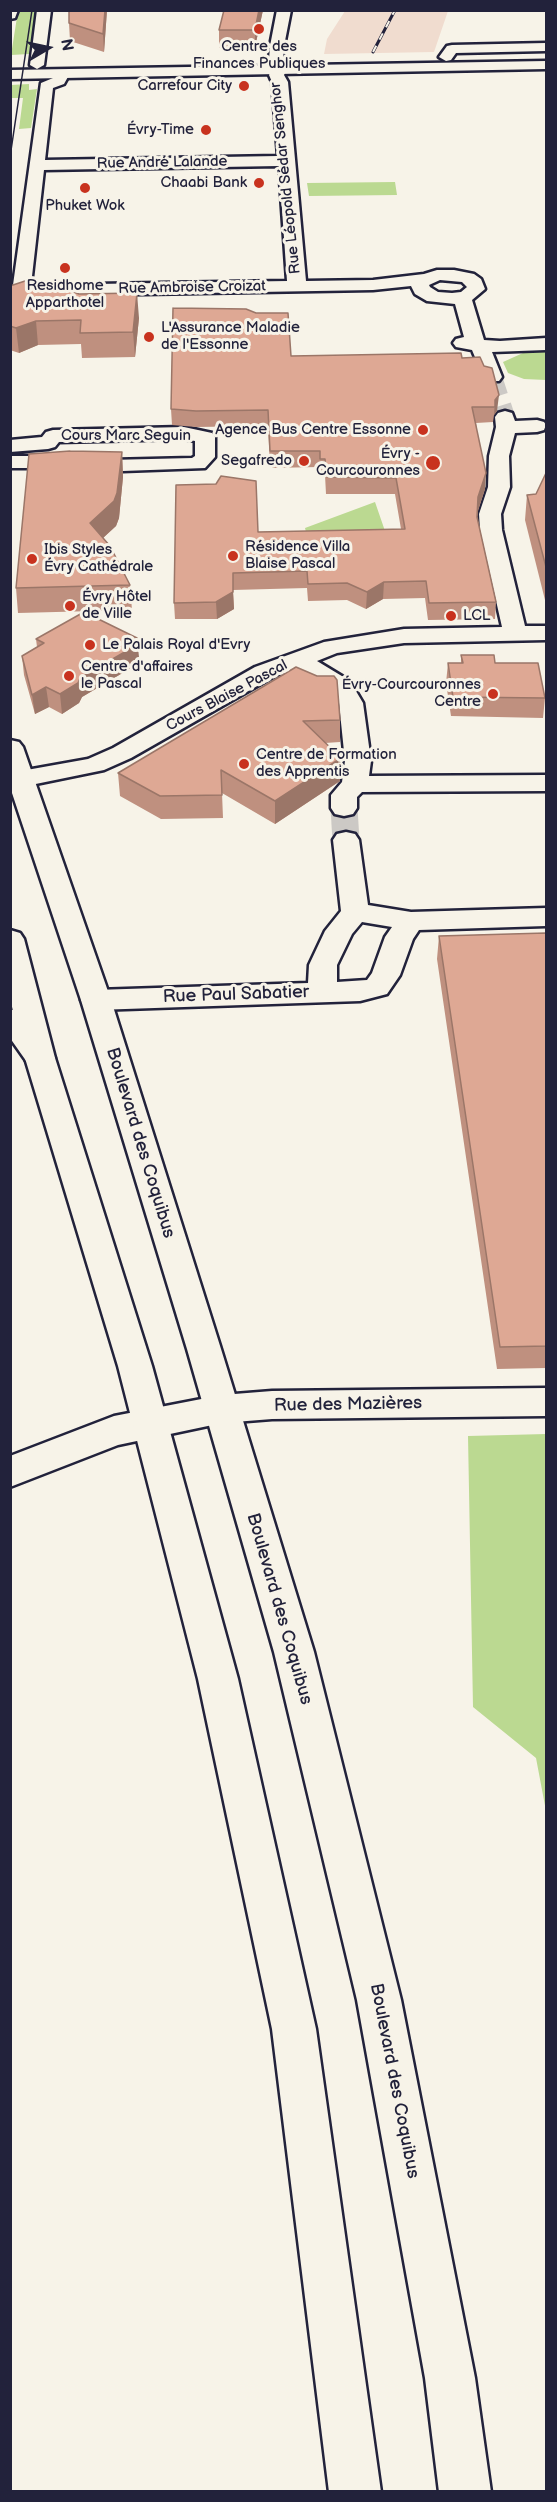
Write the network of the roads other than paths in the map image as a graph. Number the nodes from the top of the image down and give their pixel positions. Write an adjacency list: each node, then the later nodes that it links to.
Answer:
1 (11, 10): 4 (street)
2 (44, 10): 9 (street)
3 (284, 10): 10 (street, Rue Léopold Sédar Senghor)
4 (10, 15)
5 (546, 47): 6 (street)
6 (446, 57): 7 (street); 10 (street)
7 (546, 57)
8 (10, 65): 9 (street)
9 (37, 65): 10 (street)
10 (278, 65): 11 (street); 13 (street); 14 (street, Rue Léopold Sédar Senghor)
11 (546, 65)
12 (10, 75): 13 (street)
13 (62, 75): 15 (street)
14 (286, 161): 15 (street, Rue André Lalande); 16 (street, Rue Léopold Sédar Senghor)
15 (38, 165): 18 (street)
16 (297, 287): 17 (street, Rue Ambroise Croizat); 18 (street, Rue Ambroise Croizat)
17 (430, 290): 19 (street); 19 (street); 21 (street)
18 (14, 295)
19 (462, 297): 21 (street)
20 (544, 345): 21 (street)
21 (472, 348)
22 (537, 426): 26 (street)
23 (10, 446): 24 (street, Cours Marc Seguin)
24 (47, 452): 24 (street, Cours Marc Seguin); 25 (street, Cours Marc Seguin)
25 (10, 462)
26 (515, 633): 27 (street, Cours Blaise Pascal); 28 (street, Cours Blaise Pascal)
27 (546, 633)
28 (297, 659): 30 (street, Cours Blaise Pascal); 32 (street)
29 (10, 747): 30 (street, Boulevard des Coquibus)
30 (16, 778): 40 (street, Boulevard des Coquibus)
31 (546, 783): 32 (street)
32 (355, 784): 33 (street)
33 (344, 808)
34 (346, 840): 35 (street)
35 (355, 912): 37 (street); 39 (street, Rue Paul Sabatier)
36 (546, 917): 37 (street)
37 (411, 921): 39 (street)
38 (10, 939): 42 (street)
39 (322, 993): 40 (street, Rue Paul Sabatier)
40 (96, 1000): 44 (street, Boulevard des Coquibus)
41 (10, 1019): 42 (street)
42 (40, 1058): 45 (street)
43 (546, 1402): 44 (street, Rue des Mazières)
44 (222, 1409): 45 (street, Rue des Mazières); 48 (street, Boulevard des Coquibus)
45 (150, 1423): 46 (street, Rue des Mazières); 47 (street)
46 (10, 1472)
47 (355, 2492)
48 (465, 2492)

